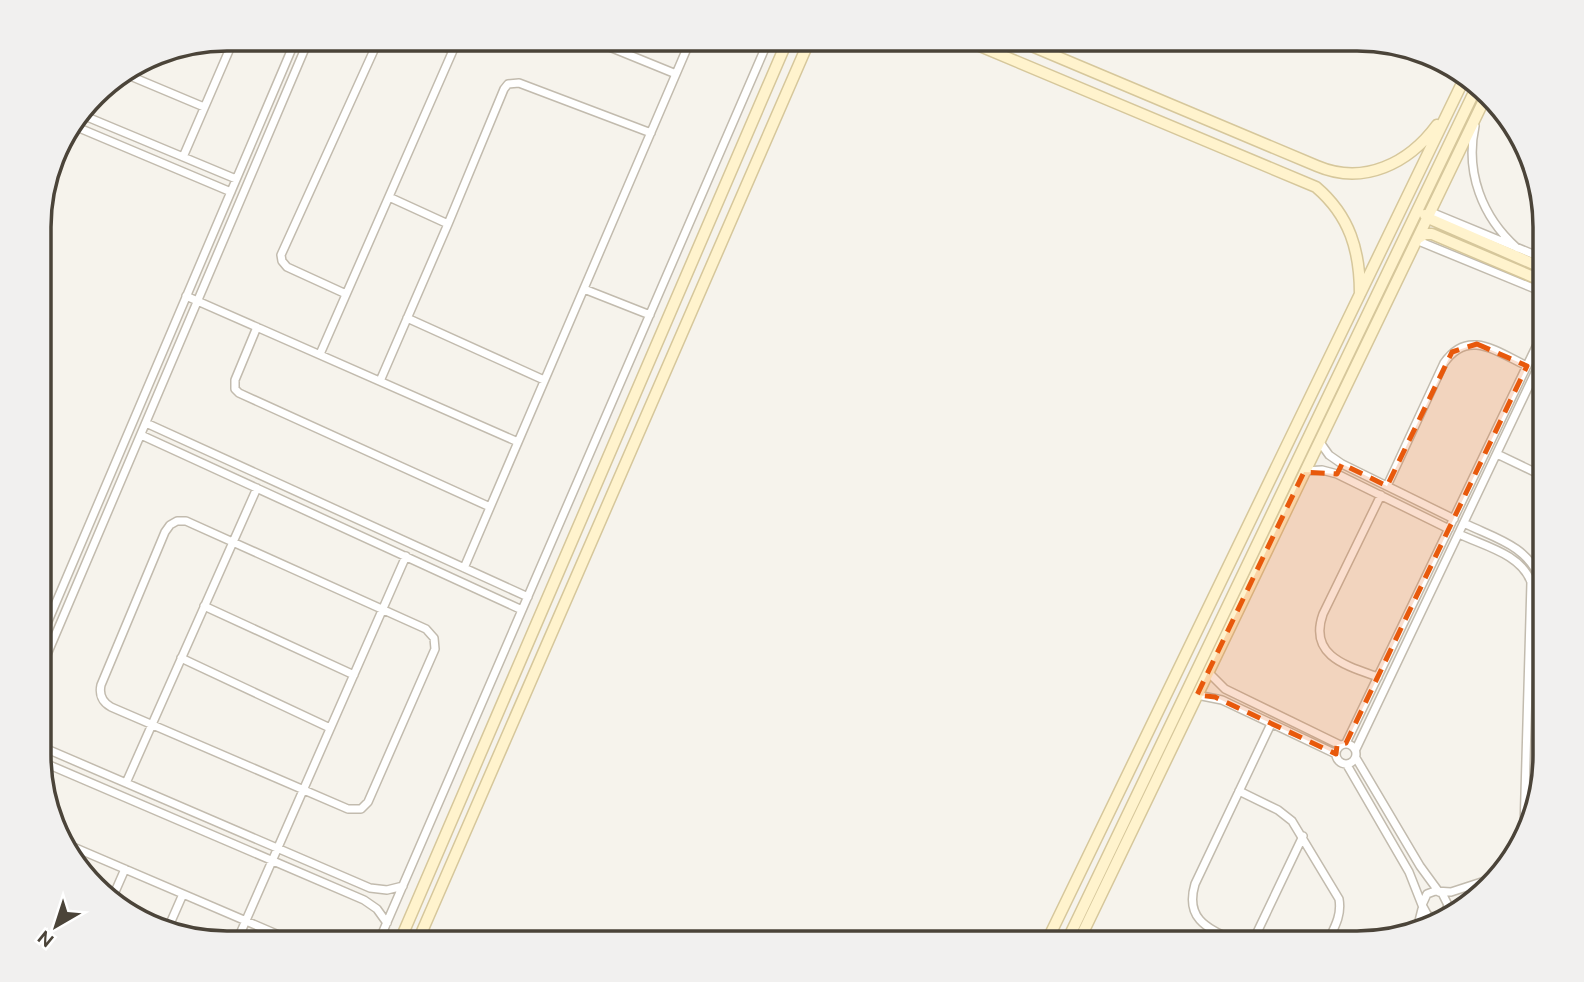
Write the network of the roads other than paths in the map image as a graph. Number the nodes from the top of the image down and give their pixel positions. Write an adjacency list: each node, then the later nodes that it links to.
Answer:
1 (228, 51): 18 (street)
2 (290, 51): 26 (street)
3 (304, 51): 46 (street)
4 (373, 51): 43 (street)
5 (453, 51): 29 (street)
6 (621, 51): 13 (street)
7 (686, 51): 13 (street)
8 (763, 51): 47 (street)
9 (782, 51): 121 (street)
10 (804, 51): 122 (street)
11 (994, 51): 27 (street)
12 (1046, 51): 25 (street)
13 (676, 74): 23 (street)
14 (133, 77): 18 (street)
15 (1461, 85): 19 (street)
16 (1473, 94): 30 (street)
17 (1483, 103): 20 (street)
18 (204, 107): 24 (street)
19 (1450, 108): 25 (street); 45 (street)
20 (1478, 113): 31 (street); 37 (street)
21 (89, 118): 24 (street)
22 (80, 129): 28 (street)
23 (651, 133): 32 (street); 42 (street)
24 (183, 157): 26 (street)
25 (1317, 166): 27 (street)
26 (236, 179): 28 (street)
27 (1307, 183): 45 (street)
28 (231, 192): 44 (street)
29 (388, 197): 32 (street); 43 (street)
30 (1421, 201): 31 (street); 34 (street)
31 (1429, 215): 33 (street); 35 (street); 37 (street)
32 (448, 224): 48 (street)
33 (1459, 232): 36 (street); 39 (street)
34 (1405, 235): 35 (street); 124 (street)
35 (1416, 240): 36 (street); 41 (street); 58 (street)
36 (1454, 243): 40 (street)
37 (1517, 248): 38 (street)
38 (1533, 257)
39 (1533, 258)
40 (1533, 277)
41 (1533, 288)
42 (584, 289): 47 (street); 53 (street)
43 (346, 294): 51 (street)
44 (187, 296): 46 (street); 81 (street)
45 (1359, 297): 123 (street)
46 (198, 301): 49 (street); 56 (street)
47 (650, 315): 77 (street)
48 (407, 318): 53 (street); 54 (street)
49 (257, 327): 51 (street); 68 (street)
50 (1533, 353): 52 (street)
51 (320, 355): 54 (street)
52 (1527, 366): 65 (street); 69 (street)
53 (544, 380): 59 (street)
54 (380, 381): 59 (street)
55 (1533, 385): 60 (street)
56 (146, 423): 57 (street); 76 (street)
57 (141, 435): 66 (street); 82 (street)
58 (1319, 441): 61 (street); 62 (street)
59 (518, 442): 68 (street)
60 (1497, 454): 63 (street); 70 (street)
61 (1342, 464): 64 (street); 65 (street)
62 (1304, 471): 64 (street); 84 (street)
63 (1533, 471)
64 (1337, 474): 67 (street)
65 (1387, 486): 69 (street)
66 (257, 488): 73 (street); 74 (street)
67 (1381, 495): 71 (street); 86 (street)
68 (490, 507): 76 (street)
69 (1454, 519): 71 (street)
70 (1464, 523): 72 (street); 75 (street)
71 (1449, 529): 86 (street)
72 (1459, 534): 94 (street); 100 (street)
73 (233, 542): 78 (street); 79 (street); 89 (street)
74 (406, 556): 79 (street); 80 (street)
75 (1533, 564)
76 (464, 568): 77 (street)
77 (528, 597): 80 (street)
78 (204, 606): 83 (street); 85 (street)
79 (382, 610): 85 (street); 98 (street)
80 (522, 610): 107 (street)
81 (51, 613)
82 (51, 645)
83 (181, 658): 89 (street); 90 (street)
84 (1208, 672): 87 (street); 91 (street)
85 (354, 675): 90 (street)
86 (1378, 677): 91 (street)
87 (1197, 695): 88 (street); 125 (street)
88 (1271, 723): 93 (street); 99 (street)
89 (152, 724): 97 (street); 98 (street)
90 (330, 728): 98 (street)
91 (1343, 744): 93 (street); 94 (street)
92 (51, 751): 97 (street)
93 (1336, 754): 95 (street)
94 (1356, 754): 95 (street); 109 (street)
95 (1347, 765): 111 (street)
96 (51, 766): 104 (street)
97 (126, 783): 102 (street)
98 (303, 790): 102 (street)
99 (1239, 791): 101 (street); 126 (street)
100 (1525, 810)
101 (1303, 836): 127 (street); 128 (street)
102 (278, 848): 104 (street); 107 (street)
103 (77, 849): 105 (street)
104 (272, 861): 115 (street); 117 (street)
105 (125, 869): 108 (street); 110 (street)
106 (1480, 882): 109 (street)
107 (403, 886): 117 (street)
108 (115, 891)
109 (1440, 893): 111 (street); 112 (street)
110 (183, 894): 115 (street); 116 (street)
111 (1422, 906): 113 (street); 114 (street)
112 (1445, 908)
113 (1430, 916)
114 (1419, 920)
115 (245, 921): 118 (street); 119 (street)
116 (171, 922)
117 (387, 923): 120 (street)
118 (241, 931)
119 (267, 931)
120 (383, 931)
121 (404, 931)
122 (422, 931)
123 (1052, 931)
124 (1072, 931)
125 (1084, 931)
126 (1216, 931)
127 (1258, 931)
128 (1333, 931)

